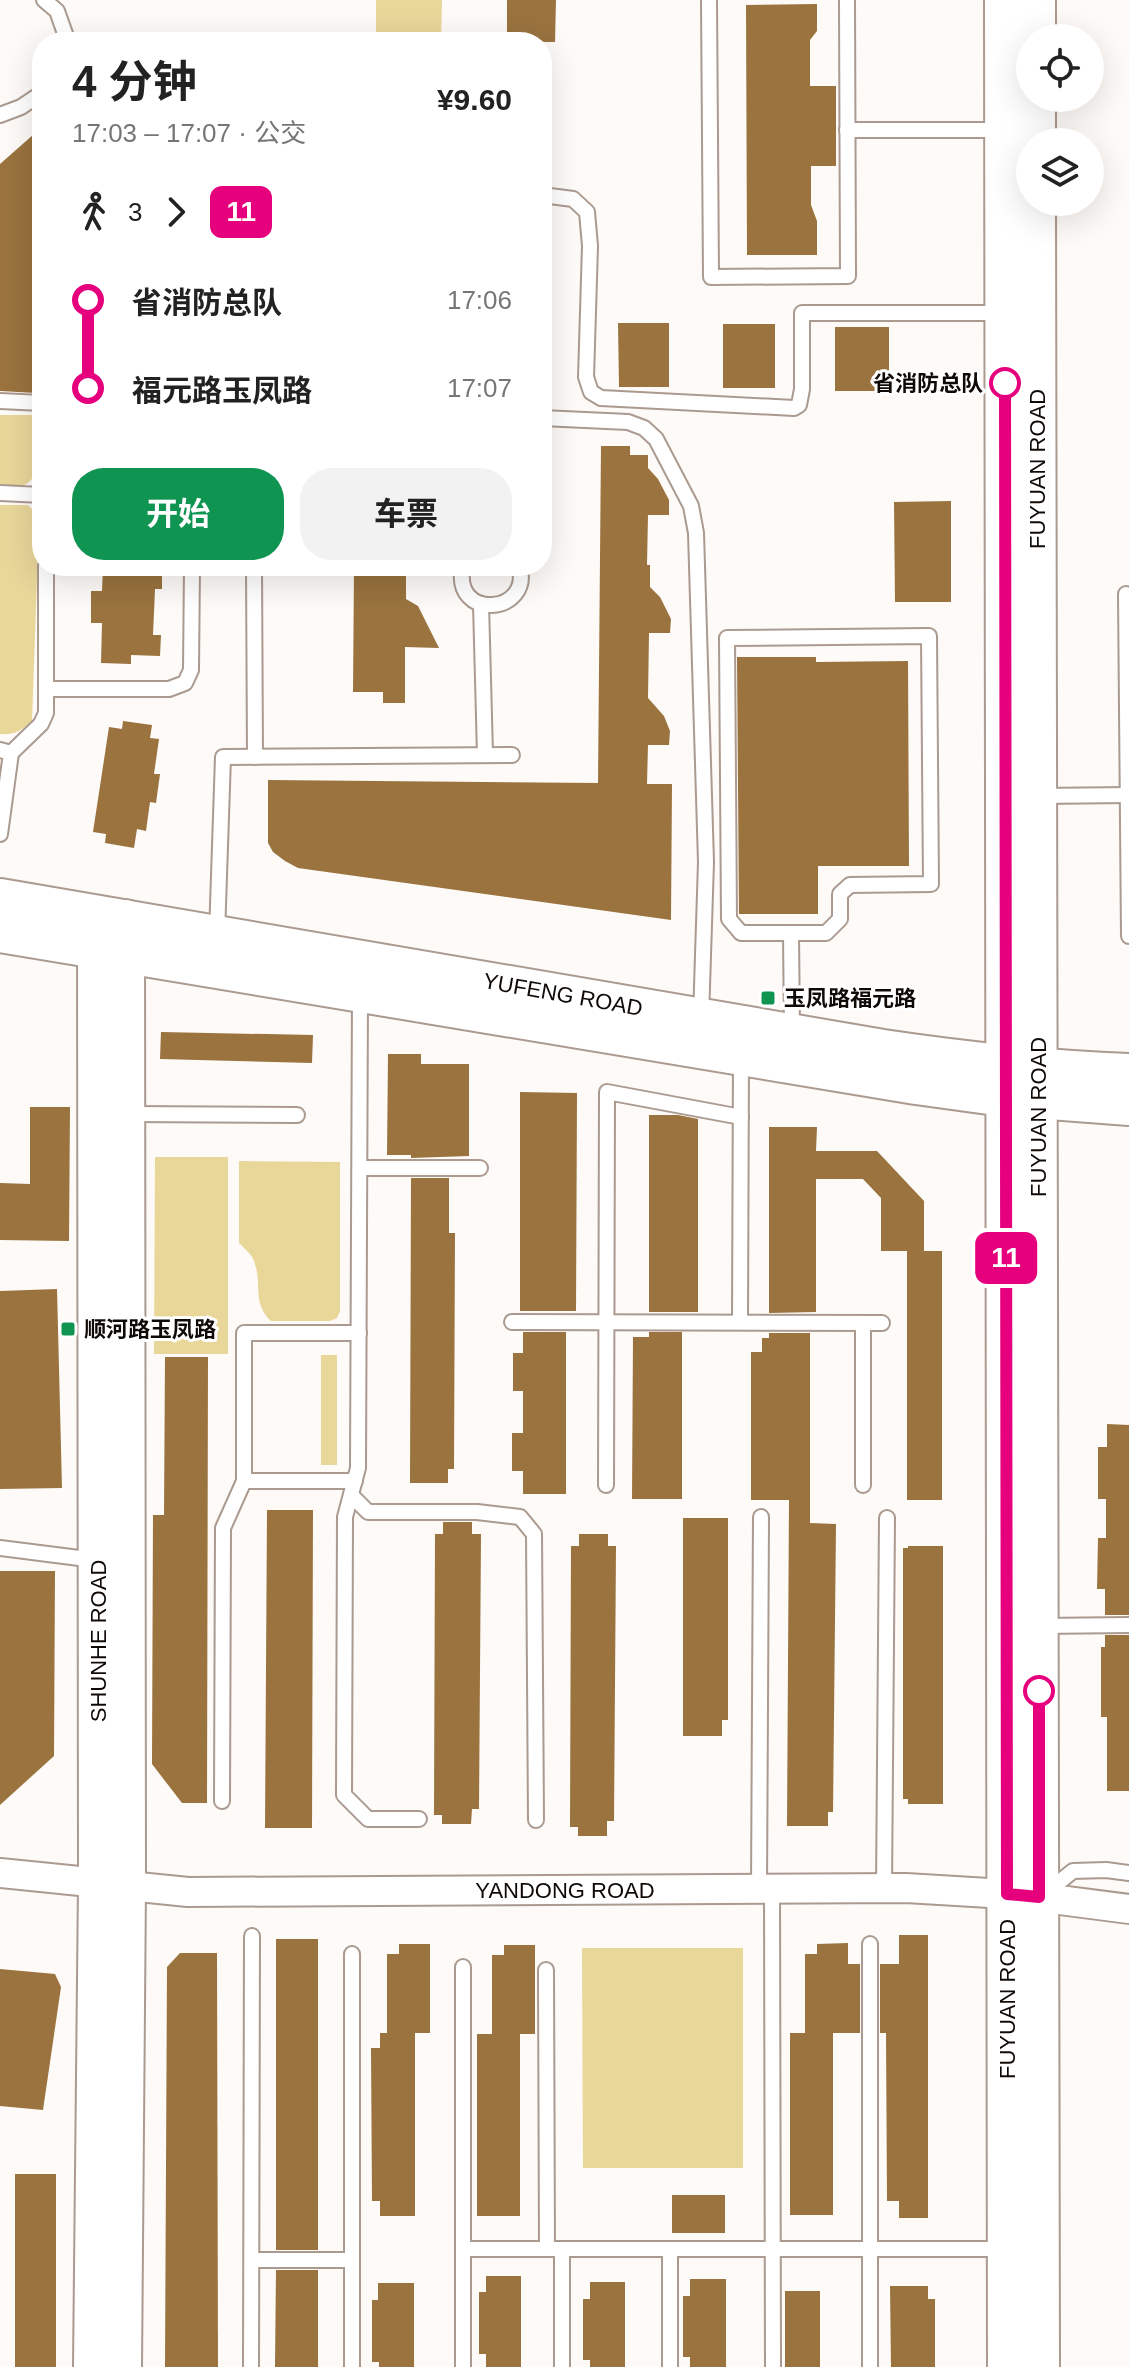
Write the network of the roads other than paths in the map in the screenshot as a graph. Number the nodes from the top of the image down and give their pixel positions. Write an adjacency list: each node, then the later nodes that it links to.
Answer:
1 (709, 0): 11 (lane)
2 (847, 0): 11 (lane)
3 (1004, 0): 10 (street, FUYUAN ROAD)
4 (1036, 0): 6 (street)
5 (48, 1): 7 (lane)
6 (1036, 24)
7 (64, 32)
8 (32, 100): 9 (lane)
9 (0, 115)
10 (1019, 128)
11 (847, 130): 12 (lane)
12 (1016, 136)
13 (1016, 183): 16 (street, FUYUAN ROAD)
14 (552, 196): 16 (lane)
15 (1036, 216): 35 (street, FUYUAN ROAD)
16 (1005, 313): 48 (street, FUYUAN ROAD)
17 (0, 401): 18 (lane)
18 (32, 403)
19 (552, 418): 44 (lane)
20 (0, 493): 21 (lane)
21 (32, 493)
22 (46, 576): 29 (lane)
23 (192, 576): 29 (lane)
24 (254, 576): 33 (lane)
25 (461, 576): 28 (lane)
26 (520, 576): 28 (lane)
27 (1126, 594): 34 (lane)
28 (481, 604): 31 (lane)
29 (46, 689): 30 (lane)
30 (6, 752): 36 (lane)
31 (485, 755): 32 (lane); 33 (lane)
32 (512, 755)
33 (255, 757): 41 (lane)
34 (1128, 795): 35 (lane); 42 (lane)
35 (1037, 796): 48 (street, FUYUAN ROAD)
36 (0, 834)
37 (0, 898): 40 (street, YUFENG ROAD)
38 (0, 933): 40 (street, YUFENG ROAD)
39 (791, 933): 39 (lane); 45 (lane)
40 (111, 934): 41 (street, YUFENG ROAD); 43 (street, YUFENG ROAD); 50 (street, SHUNHE ROAD); 68 (street, SHUNHE ROAD)
41 (217, 935): 44 (street, YUFENG ROAD)
42 (1129, 936)
43 (360, 992): 46 (street, YUFENG ROAD); 53 (lane)
44 (701, 1018): 45 (street, YUFENG ROAD)
45 (792, 1034): 48 (street, YUFENG ROAD)
46 (741, 1056): 48 (street, YUFENG ROAD); 52 (lane)
47 (1129, 1073): 48 (street, YUFENG ROAD)
48 (1022, 1082): 49 (street, YUFENG ROAD); 70 (street, FUYUAN ROAD); 79 (street, FUYUAN ROAD)
49 (1129, 1106)
50 (125, 1114): 51 (lane); 76 (street, SHUNHE ROAD)
51 (297, 1115)
52 (741, 1117): 56 (lane); 57 (lane)
53 (360, 1168): 54 (lane); 60 (lane)
54 (480, 1168)
55 (512, 1322): 56 (lane)
56 (606, 1322): 57 (lane); 62 (lane)
57 (740, 1322): 58 (lane)
58 (863, 1323): 59 (lane); 63 (lane)
59 (882, 1323)
60 (359, 1333): 61 (lane); 64 (lane)
61 (244, 1481): 64 (lane); 71 (lane)
62 (606, 1485)
63 (863, 1485)
64 (353, 1488): 72 (lane); 73 (lane)
65 (761, 1517): 78 (lane)
66 (887, 1518): 77 (lane)
67 (0, 1548): 68 (lane)
68 (98, 1560): 76 (street, SHUNHE ROAD)
69 (1129, 1625): 70 (lane)
70 (1039, 1626): 79 (street, FUYUAN ROAD)
71 (222, 1801)
72 (419, 1819)
73 (536, 1820)
74 (0, 1873): 76 (street, YANDONG ROAD)
75 (1129, 1873): 79 (lane)
76 (112, 1885): 78 (street, YANDONG ROAD); 94 (street, SHUNHE ROAD); 95 (street, SHUNHE ROAD)
77 (884, 1888): 78 (street, YANDONG ROAD); 79 (street, YANDONG ROAD)
78 (766, 1889): 89 (lane)
79 (1023, 1896): 80 (street, YANDONG ROAD); 91 (street, FUYUAN ROAD); 104 (street, FUYUAN ROAD)
80 (1129, 1909)
81 (252, 1936): 92 (lane)
82 (870, 1944): 90 (lane)
83 (352, 1954): 93 (lane)
84 (463, 1967): 86 (lane)
85 (546, 1970): 87 (lane)
86 (463, 2249): 87 (lane); 98 (lane)
87 (554, 2249): 88 (lane); 99 (lane)
88 (670, 2249): 89 (lane); 100 (lane)
89 (773, 2249): 90 (lane); 101 (lane)
90 (870, 2249): 91 (lane); 102 (lane)
91 (1007, 2249): 103 (street, FUYUAN ROAD)
92 (252, 2260): 93 (lane); 96 (lane)
93 (352, 2260): 97 (lane)
94 (93, 2367)
95 (122, 2367)
96 (251, 2367)
97 (352, 2367)
98 (463, 2367)
99 (562, 2367)
100 (670, 2367)
101 (773, 2367)
102 (870, 2367)
103 (1007, 2367)
104 (1040, 2367)

